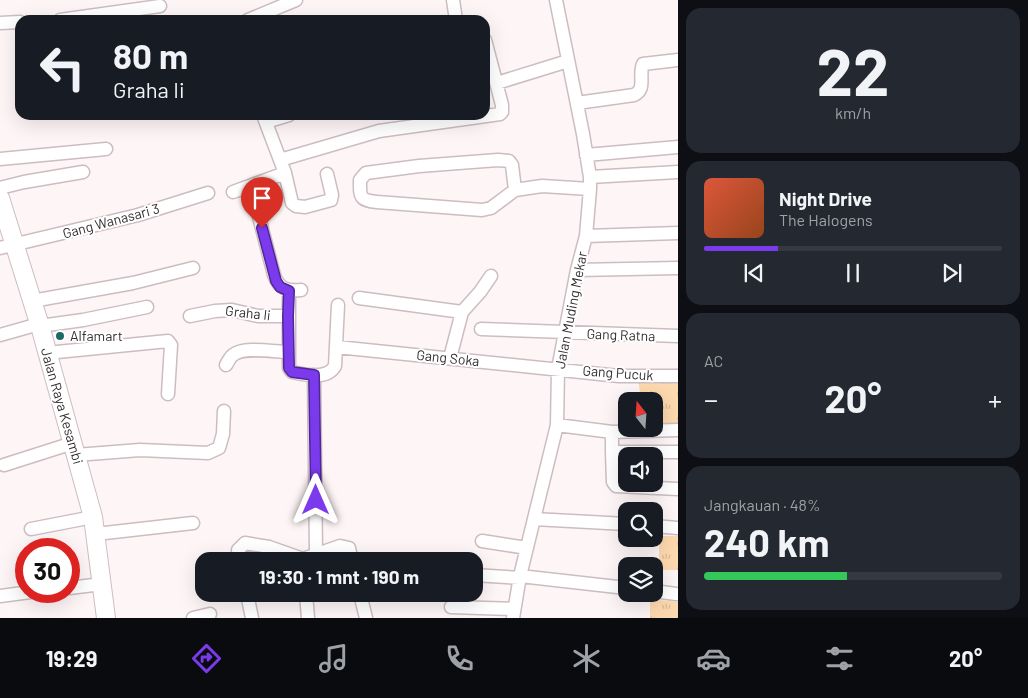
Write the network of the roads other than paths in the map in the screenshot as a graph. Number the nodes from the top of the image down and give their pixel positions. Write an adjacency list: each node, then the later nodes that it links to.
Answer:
1 (296, 0): 6 (street)
2 (453, 0): 7 (street)
3 (556, 0): 11 (street, Jalan Muding Mekar)
4 (160, 6): 5 (street)
5 (96, 15)
6 (260, 15)
7 (455, 15)
8 (15, 22): 9 (street)
9 (0, 23)
10 (678, 60): 14 (street)
11 (568, 61): 13 (street); 14 (street, Jalan Muding Mekar)
12 (490, 66): 13 (street)
13 (497, 83): 15 (street)
14 (577, 103): 20 (street, Jalan Muding Mekar)
15 (490, 116)
16 (266, 120): 22 (street)
17 (455, 120): 22 (street)
18 (678, 147): 20 (street)
19 (106, 149): 21 (street)
20 (586, 155): 27 (street, Jalan Muding Mekar)
21 (0, 159)
22 (280, 160): 25 (street)
23 (84, 172): 28 (street)
24 (678, 172): 27 (street)
25 (285, 173): 26 (street); 30 (street)
26 (327, 174)
27 (590, 183): 29 (street); 35 (street, Jalan Muding Mekar)
28 (0, 188)
29 (515, 190): 29 (street)
30 (233, 192)
31 (208, 193): 36 (street, Gang Wanasari 3)
32 (0, 198): 36 (street, Jalan Raya Kesambi)
33 (258, 213): 47 (street)
34 (678, 234): 35 (street)
35 (586, 236): 39 (street, Jalan Muding Mekar)
36 (7, 246): 42 (street, Jalan Raya Kesambi)
37 (194, 268): 42 (street)
38 (678, 268): 39 (street)
39 (578, 270): 50 (street, Jalan Muding Mekar)
40 (491, 276): 45 (street)
41 (359, 298): 45 (street)
42 (32, 300): 48 (street, Jalan Raya Kesambi)
43 (338, 306): 53 (street)
44 (146, 307): 48 (street)
45 (462, 312): 56 (street)
46 (190, 316): 47 (street, Graha Ii)
47 (288, 316): 54 (street, Graha Ii)
48 (39, 325): 51 (street); 55 (street, Jalan Raya Kesambi)
49 (481, 329): 50 (street, Gang Ratna)
50 (565, 333): 52 (street, Gang Ratna); 58 (street, Jalan Muding Mekar)
51 (0, 335)
52 (678, 336)
53 (337, 347): 56 (street, Gang Soka); 59 (street)
54 (289, 352): 57 (street); 59 (street, Graha Ii)
55 (47, 353): 61 (street); 66 (street, Jalan Raya Kesambi)
56 (450, 358): 58 (street, Gang Soka)
57 (226, 365)
58 (558, 368): 60 (street, Gang Pucuk); 63 (street, Jalan Muding Mekar)
59 (314, 375): 82 (street)
60 (678, 376)
61 (168, 394)
62 (224, 411): 66 (street)
63 (557, 425): 65 (street); 71 (street, Jalan Muding Mekar)
64 (678, 430): 65 (street)
65 (612, 432): 67 (street)
66 (75, 449): 69 (street); 74 (street, Jalan Raya Kesambi)
67 (612, 452): 68 (street); 70 (street)
68 (678, 452)
69 (4, 464)
70 (678, 489)
71 (534, 519): 73 (street); 79 (street, Jalan Muding Mekar)
72 (192, 523): 74 (street)
73 (618, 524)
74 (94, 526): 77 (street); 87 (street, Jalan Raya Kesambi)
75 (663, 527): 76 (street)
76 (678, 528)
77 (31, 529)
78 (482, 540): 79 (street)
79 (527, 548): 86 (street, Jalan Muding Mekar)
80 (239, 552): 81 (street)
81 (282, 552)
82 (316, 552)
83 (322, 552): 84 (street)
84 (350, 552)
85 (483, 575): 86 (street)
86 (520, 577): 89 (street); 99 (street, Jalan Muding Mekar)
87 (102, 584): 88 (street); 100 (street, Jalan Raya Kesambi)
88 (80, 587)
89 (618, 587)
90 (663, 592): 92 (street)
91 (15, 594): 93 (street)
92 (676, 594)
93 (0, 596)
94 (249, 602): 102 (street)
95 (307, 602): 103 (street)
96 (362, 602): 104 (street)
97 (451, 607): 99 (street)
98 (210, 614): 101 (street)
99 (514, 614)
100 (106, 618)
101 (193, 618)
102 (252, 618)
103 (308, 618)
104 (366, 618)

